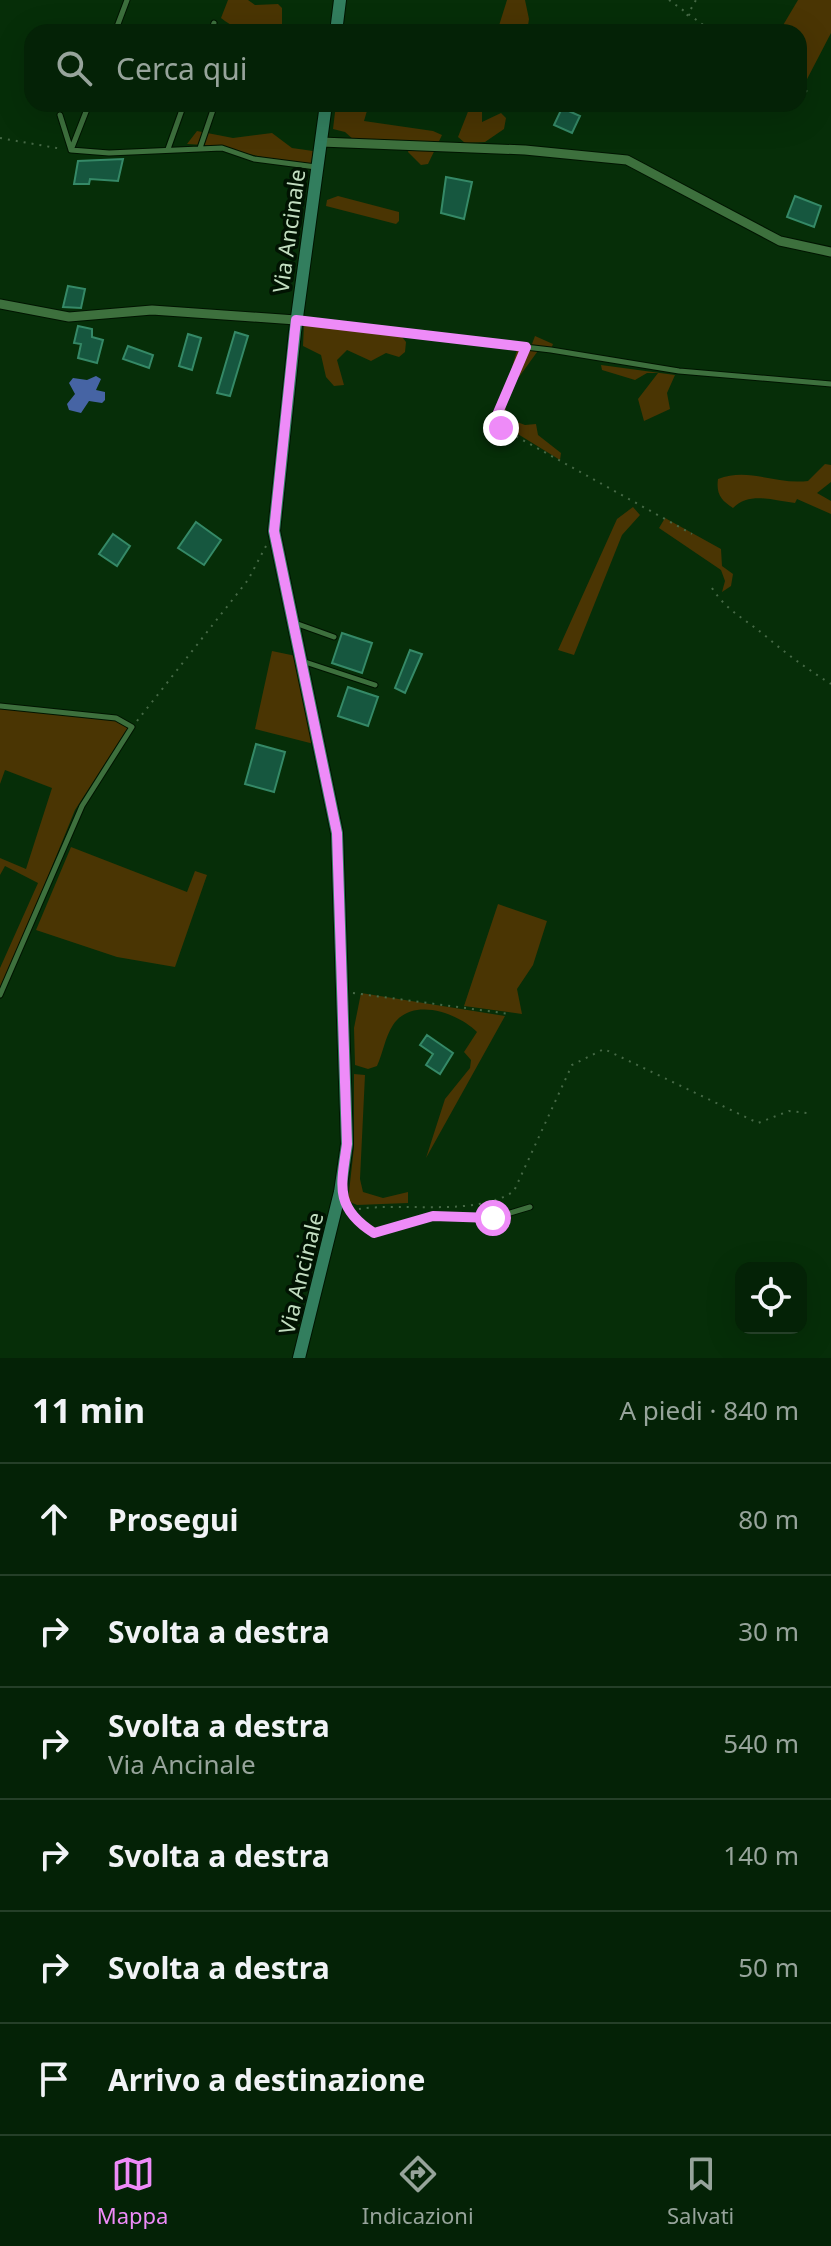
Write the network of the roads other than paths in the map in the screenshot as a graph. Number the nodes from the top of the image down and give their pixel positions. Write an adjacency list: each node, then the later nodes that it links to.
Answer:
1 (127, 0): 3 (lane)
2 (340, 0): 4 (main road)
3 (118, 24)
4 (337, 24)
5 (86, 112): 13 (lane)
6 (181, 112): 12 (lane)
7 (212, 112): 11 (lane)
8 (325, 112): 10 (main road, Via Ancinale)
9 (60, 115): 13 (lane)
10 (321, 142): 14 (main road, Via Ancinale); 15 (street)
11 (200, 148): 12 (lane); 14 (lane)
12 (168, 149): 13 (lane)
13 (71, 150)
14 (317, 167): 17 (main road, Via Ancinale)
15 (831, 252)
16 (0, 304): 17 (street)
17 (296, 320): 18 (lane); 19 (main road, Via Ancinale)
18 (831, 384)
19 (294, 623): 20 (lane); 21 (main road, Via Ancinale)
20 (334, 637)
21 (301, 660): 22 (lane); 25 (main road, Via Ancinale)
22 (375, 685)
23 (0, 706): 24 (lane)
24 (0, 995)
25 (340, 1192): 26 (lane); 27 (main road, Via Ancinale)
26 (530, 1207)
27 (299, 1358)

